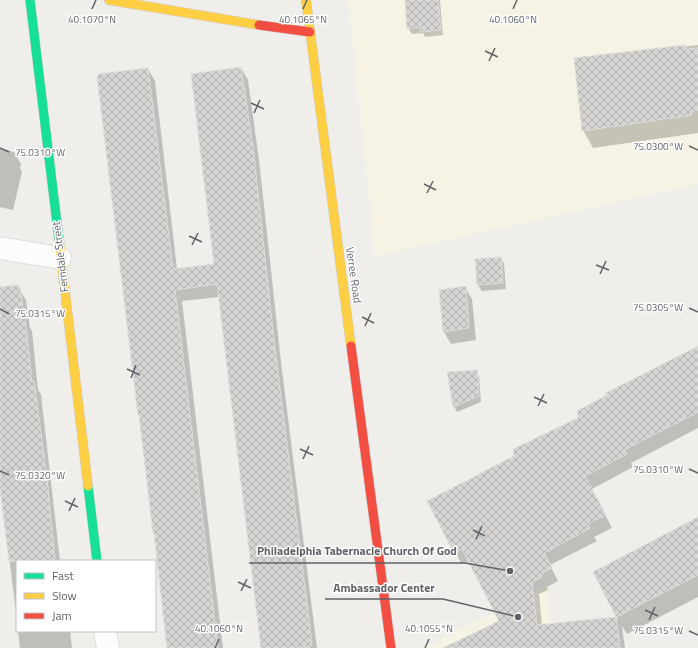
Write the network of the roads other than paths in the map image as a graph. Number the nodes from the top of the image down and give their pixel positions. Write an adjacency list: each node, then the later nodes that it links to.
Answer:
1 (30, 0): 6 (street, Ferndale Street)
2 (109, 0): 4 (street)
3 (306, 0): 4 (street, Verree Road)
4 (310, 32): 10 (street, Verree Road)
5 (0, 248): 6 (street)
6 (60, 258): 7 (street, Ferndale Street)
7 (97, 560)
8 (105, 632): 9 (street)
9 (108, 648)
10 (391, 648)

